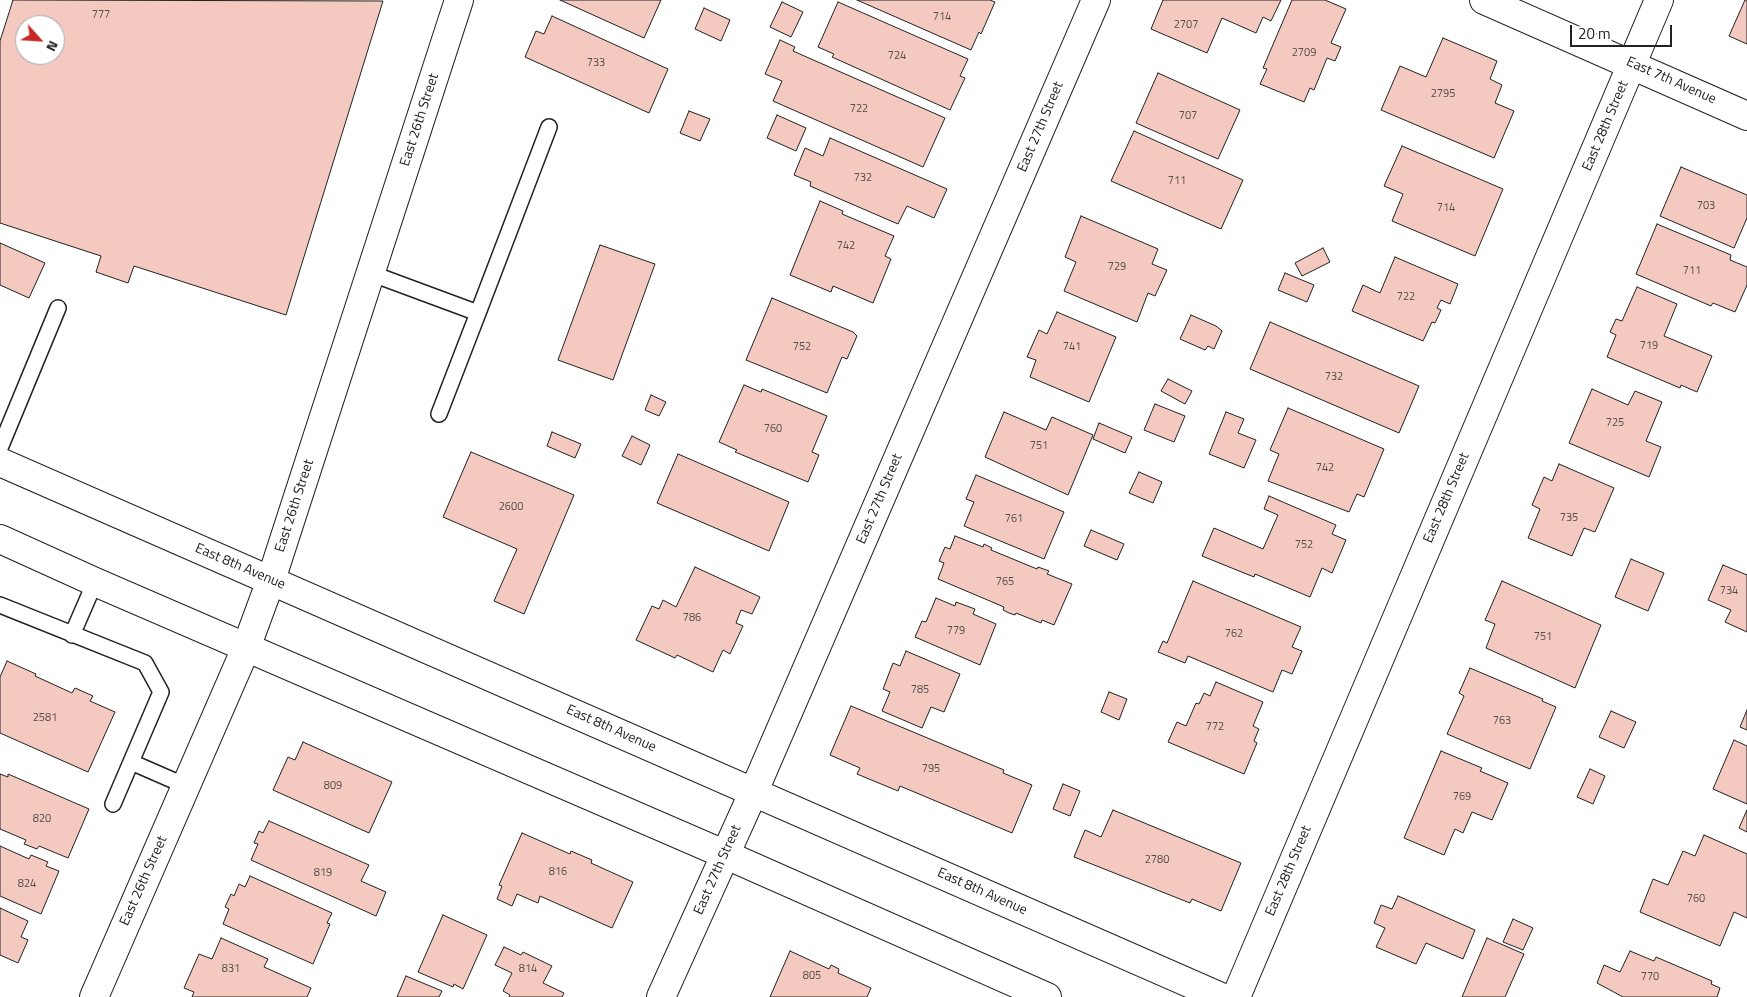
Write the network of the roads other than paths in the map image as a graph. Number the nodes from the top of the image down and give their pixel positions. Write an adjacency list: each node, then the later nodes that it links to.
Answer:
1 (459, 0): 8 (street, East 26th Street)
2 (1096, 0): 22 (street, East 27th Street)
3 (1484, 0): 5 (street, East 7th Avenue)
4 (1660, 0): 5 (street, East 28th Street)
5 (1632, 64): 6 (street, East 7th Avenue); 29 (street, East 28th Street)
6 (1747, 116)
7 (549, 127): 10 (lane)
8 (370, 273): 10 (lane); 15 (street, East 26th Street)
9 (58, 308): 12 (lane)
10 (478, 313): 11 (lane)
11 (439, 414)
12 (0, 448)
13 (0, 462): 15 (street, East 8th Avenue)
14 (0, 539): 16 (street)
15 (271, 580): 19 (street, East 26th Street); 22 (street, East 8th Avenue)
16 (95, 582): 18 (lane); 19 (street)
17 (0, 606): 18 (lane)
18 (72, 635): 20 (lane)
19 (246, 648): 21 (street, East 26th Street); 24 (street)
20 (131, 762): 21 (lane); 23 (lane)
21 (186, 786): 25 (street, East 26th Street)
22 (754, 791): 24 (street, East 27th Street); 28 (street, East 8th Avenue)
23 (113, 804)
24 (724, 854): 26 (street, East 27th Street); 27 (street)
25 (94, 997)
26 (661, 997)
27 (1047, 997)
28 (1221, 997)
29 (1236, 997)

